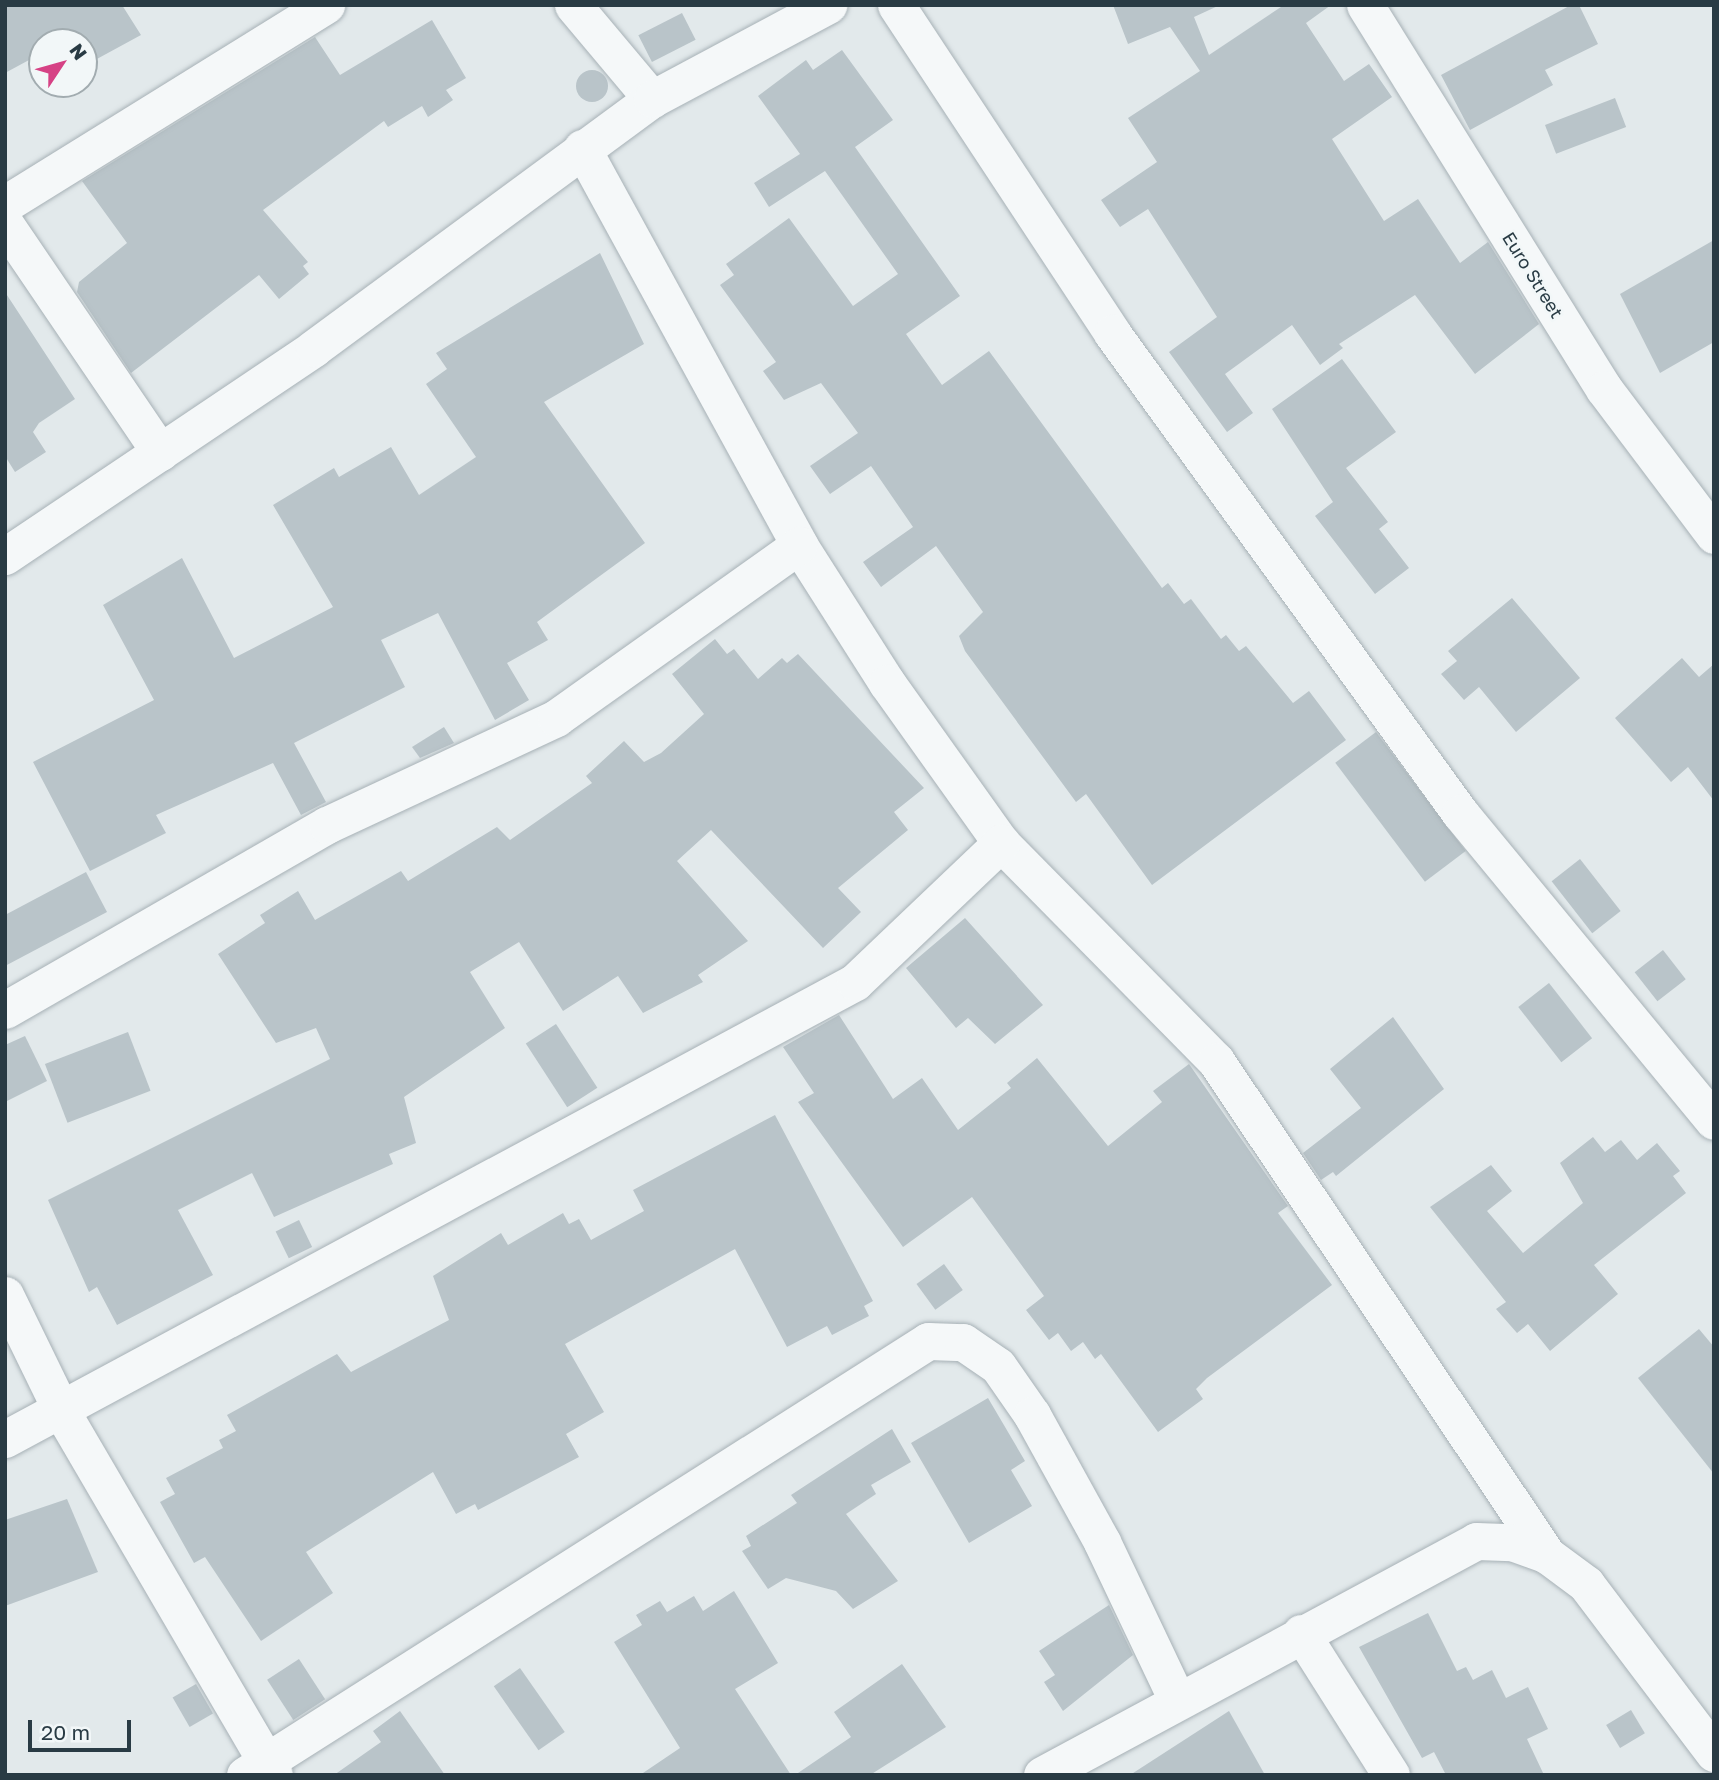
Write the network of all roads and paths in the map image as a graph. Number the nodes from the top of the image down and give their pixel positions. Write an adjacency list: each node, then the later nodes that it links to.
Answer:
1 (326, 5): 8 (street)
2 (573, 5): 6 (street)
3 (828, 5): 6 (street)
4 (896, 5): 16 (street)
5 (1365, 5): 11 (street, Euro Street)
6 (652, 99): 7 (street)
7 (582, 148): 10 (street); 12 (street)
8 (5, 204)
9 (5, 224): 10 (street)
10 (160, 452): 13 (street)
11 (1714, 536)
12 (799, 545): 14 (street); 15 (street)
13 (5, 556)
14 (1001, 843): 18 (street); 20 (street)
15 (5, 1010)
16 (1714, 1121)
17 (5, 1295): 18 (street)
18 (63, 1414): 19 (street); 24 (street)
19 (5, 1439)
20 (1547, 1555): 21 (street); 23 (street)
21 (1301, 1633): 22 (street); 26 (street)
22 (1176, 1698): 24 (street); 25 (street)
23 (1714, 1753)
24 (262, 1771)
25 (1042, 1775)
26 (1391, 1775)

